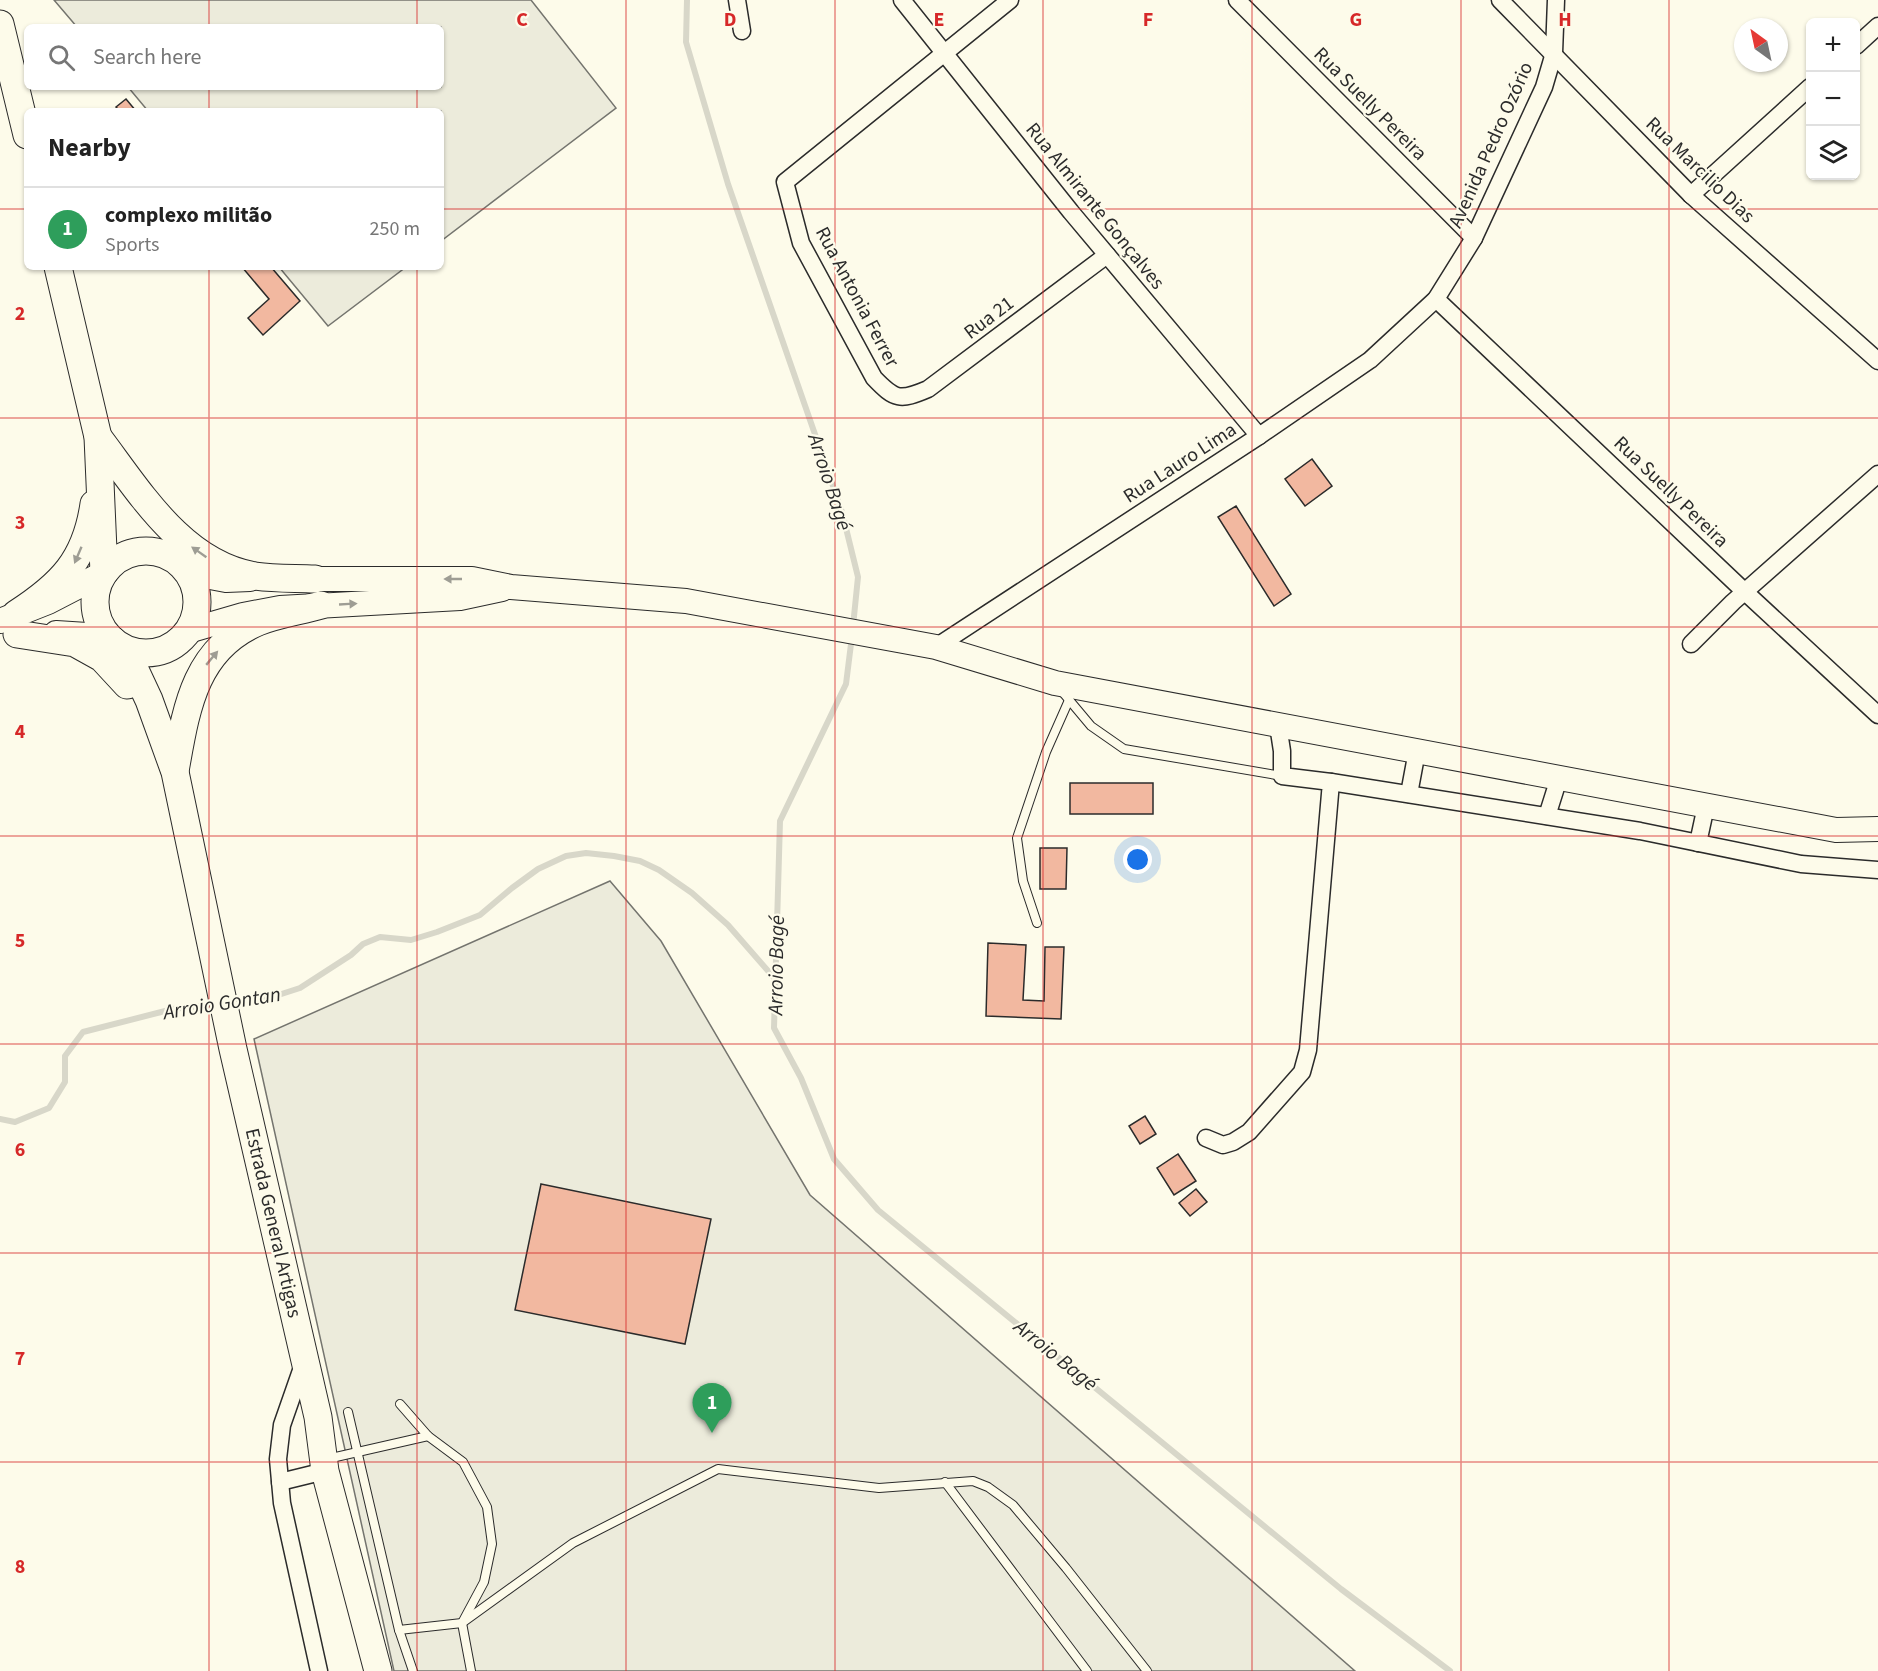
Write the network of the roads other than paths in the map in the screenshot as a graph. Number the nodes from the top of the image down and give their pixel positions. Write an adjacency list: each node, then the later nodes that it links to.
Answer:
1 (737, 0): 9 (street)
2 (903, 0): 11 (street, Rua Almirante Gonçalves)
3 (1010, 0): 11 (street)
4 (1237, 0): 16 (street, Rua Suelly Pereira)
5 (1500, 0): 12 (street, Rua Marcilio Dias)
6 (1556, 0): 12 (street, Avenida Pedro Ozório)
7 (0, 24): 14 (main road)
8 (1878, 26): 10 (street)
9 (742, 31)
10 (1860, 42)
11 (946, 53): 17 (street, Rua Almirante Gonçalves); 21 (street, Rua Antonia Ferrer)
12 (1554, 53): 15 (street, Rua Marcilio Dias); 16 (street, Avenida Pedro Ozório)
13 (1806, 91): 15 (street)
14 (24, 123)
15 (1691, 195): 20 (street, Rua Marcilio Dias)
16 (1474, 238): 19 (street, Avenida Pedro Ozório)
17 (1107, 255): 21 (street, Rua 21); 23 (street, Rua Almirante Gonçalves)
18 (59, 270): 22 (main road)
19 (1436, 299): 23 (street, Rua Lauro Lima); 29 (street, Rua Suelly Pereira)
20 (1878, 361)
21 (889, 393)
22 (98, 436): 25 (main road); 26 (main road); 27 (main road, one-way to 22); 31 (main road, one-way to 31)
23 (1258, 436): 35 (street, Rua Lauro Lima)
24 (1878, 474): 29 (street)
25 (185, 569): 26 (main road); 27 (main road); 32 (main road)
26 (105, 573): 31 (main road); 33 (main road)
27 (315, 579): 28 (main road, one-way to 27)
28 (511, 587): 30 (main road, one-way to 28); 35 (main road)
29 (1744, 591): 34 (street); 37 (street, Rua Suelly Pereira)
30 (321, 605): 32 (main road); 40 (main road, one-way to 30)
31 (8, 626): 33 (main road); 40 (main road)
32 (188, 632): 33 (main road); 40 (main road)
33 (112, 640): 40 (main road)
34 (1691, 644)
35 (924, 645): 36 (main road)
36 (1062, 691): 38 (main road); 41 (lane); 50 (lane)
37 (1878, 715)
38 (1278, 725): 39 (main road); 41 (street)
39 (1417, 751): 42 (main road); 44 (street)
40 (175, 772): 52 (main road, Estrada General Artigas)
41 (1281, 776): 43 (street)
42 (1559, 778): 45 (main road); 46 (street)
43 (1331, 782): 44 (street); 51 (street)
44 (1409, 794): 46 (street)
45 (1706, 806): 47 (main road); 48 (street)
46 (1547, 816): 48 (street)
47 (1878, 829)
48 (1698, 843): 49 (street)
49 (1878, 870)
50 (1036, 923)
51 (1206, 1138)
52 (304, 1360): 57 (main road, Estrada General Artigas); 58 (street)
53 (400, 1404): 55 (lane)
54 (348, 1412): 56 (lane)
55 (428, 1436): 56 (lane); 60 (lane)
56 (357, 1450): 57 (lane); 61 (lane)
57 (324, 1465): 58 (street); 63 (main road, Estrada General Artigas)
58 (280, 1482): 62 (street)
59 (945, 1482): 60 (lane); 66 (lane); 67 (lane)
60 (462, 1623): 61 (lane); 65 (lane)
61 (399, 1630): 64 (lane)
62 (320, 1671)
63 (378, 1671)
64 (413, 1671)
65 (471, 1671)
66 (1087, 1671)
67 (1147, 1671)

